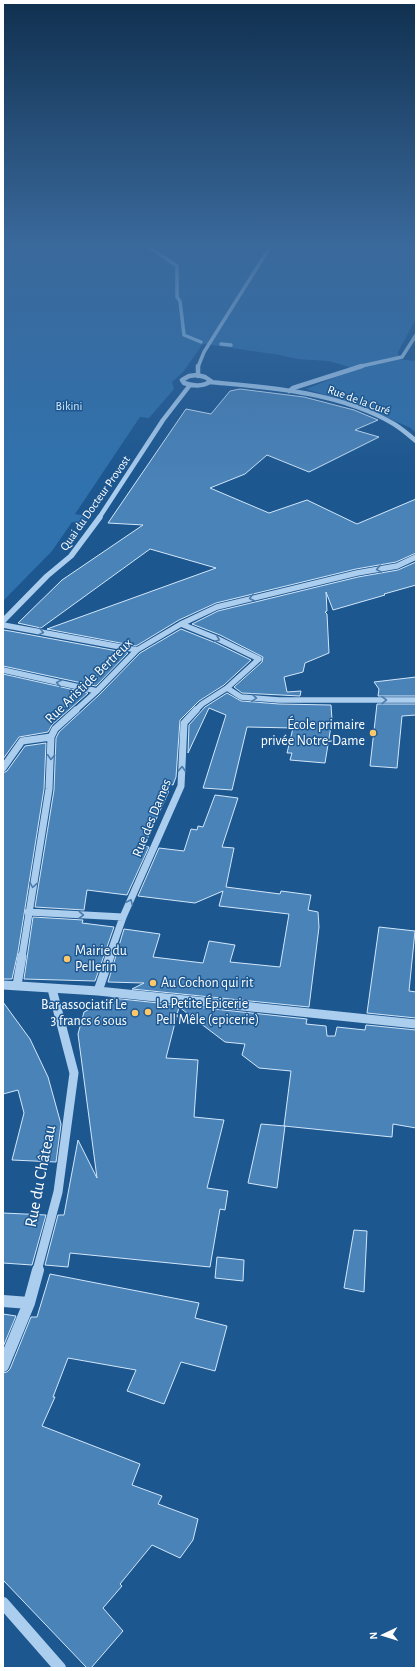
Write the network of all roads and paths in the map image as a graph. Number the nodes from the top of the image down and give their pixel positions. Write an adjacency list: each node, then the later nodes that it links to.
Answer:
1 (221, 325): 3 (street)
2 (416, 335): 6 (street)
3 (198, 376): 4 (street); 5 (street)
4 (210, 382): 5 (street); 6 (street, Rue de la Curé)
5 (190, 385): 9 (street, Quai du Docteur Provost)
6 (288, 391): 7 (street, Rue de la Curé)
7 (416, 441)
8 (416, 557): 10 (street, Rue Aristide Bertreux, one-way to 10)
9 (3, 621)
10 (181, 624): 12 (street, Rue Aristide Bertreux); 14 (street, Rue des Dames, one-way to 14)
11 (3, 625): 12 (street, one-way to 12)
12 (137, 650): 15 (street, Rue Aristide Bertreux)
13 (3, 670): 15 (street, one-way to 13)
14 (227, 688): 16 (street, one-way to 16); 20 (street, Rue des Dames, one-way to 14)
15 (97, 691): 17 (street, Rue Aristide Bertreux)
16 (416, 700)
17 (51, 737): 18 (street); 19 (street, Rue Aristide Bertreux, one-way to 19)
18 (3, 768)
19 (28, 912): 20 (street, one-way to 20); 22 (street, Rue Aristide Bertreux)
20 (123, 916): 24 (street, Rue des Dames)
21 (3, 984): 22 (street)
22 (17, 985): 23 (street)
23 (52, 989): 24 (street); 27 (street, Rue du Château)
24 (98, 991): 25 (street)
25 (416, 1024)
26 (3, 1301): 27 (street)
27 (29, 1303): 28 (street, Rue du Château)
28 (3, 1366)
29 (3, 1603): 30 (street)
30 (60, 1668)

